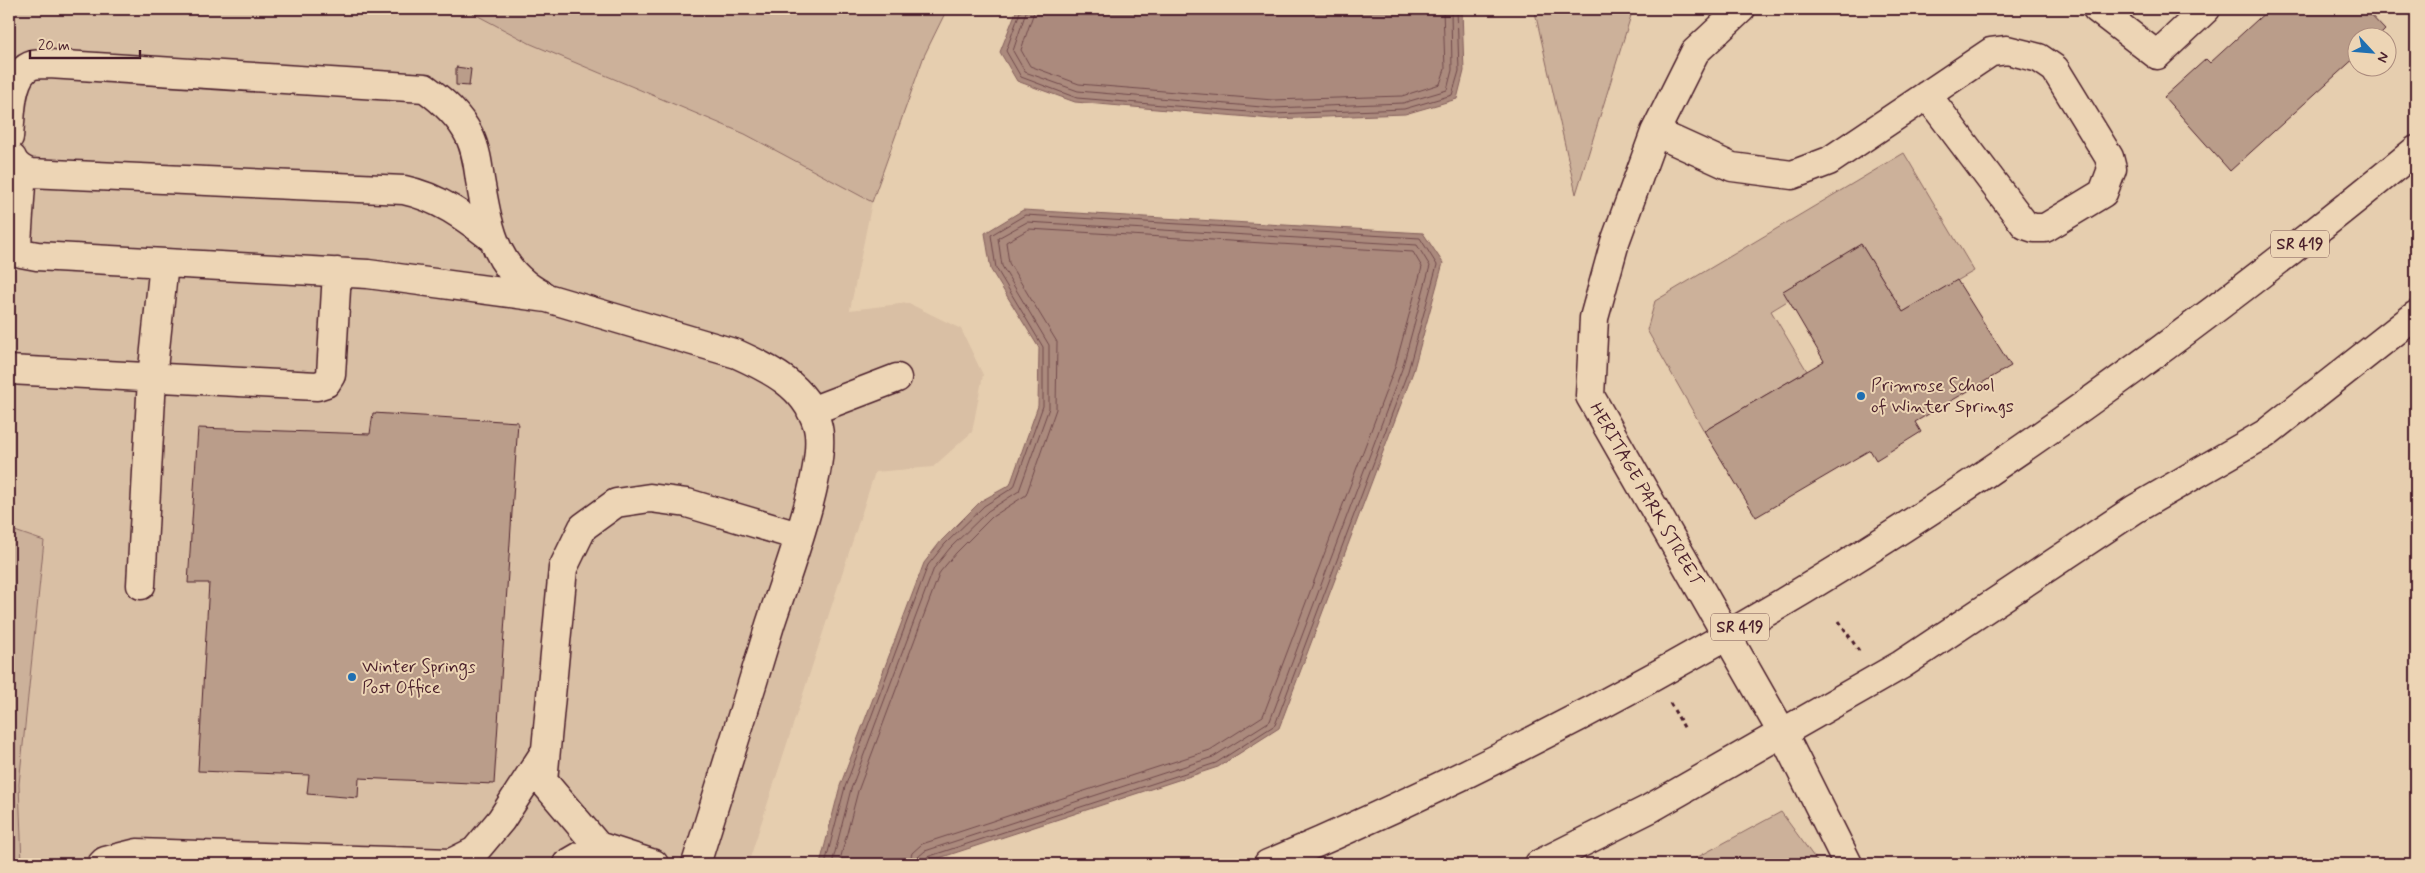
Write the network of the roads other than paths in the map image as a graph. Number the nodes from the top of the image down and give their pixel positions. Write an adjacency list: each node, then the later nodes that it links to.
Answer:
1 (1741, 9): 5 (main road, HERITAGE PARK STREET)
2 (2097, 9): 3 (main road)
3 (2206, 9)
4 (1927, 95): 4 (main road); 5 (main road)
5 (1655, 132): 22 (main road, HERITAGE PARK STREET)
6 (9, 137): 10 (main road)
7 (9, 146): 9 (main road)
8 (2416, 150): 22 (main road, SR 419)
9 (22, 170): 10 (main road); 11 (main road)
10 (492, 238): 14 (main road)
11 (15, 254): 12 (main road)
12 (164, 263): 13 (main road); 17 (main road)
13 (337, 272): 14 (main road); 17 (main road)
14 (547, 298): 19 (main road)
15 (2416, 315): 23 (main road)
16 (9, 370): 17 (main road)
17 (152, 378): 21 (main road)
18 (896, 378): 19 (main road)
19 (811, 411): 20 (main road)
20 (798, 536): 24 (main road); 29 (main road)
21 (141, 585)
22 (1726, 635): 23 (main road, HERITAGE PARK STREET); 30 (main road, SR 419)
23 (1783, 734): 31 (main road); 32 (main road, HERITAGE PARK STREET)
24 (546, 751): 25 (main road); 26 (main road)
25 (598, 846): 27 (main road); 28 (main road)
26 (102, 864)
27 (567, 864)
28 (654, 864)
29 (696, 864)
30 (1268, 864)
31 (1538, 864)
32 (1848, 864)

